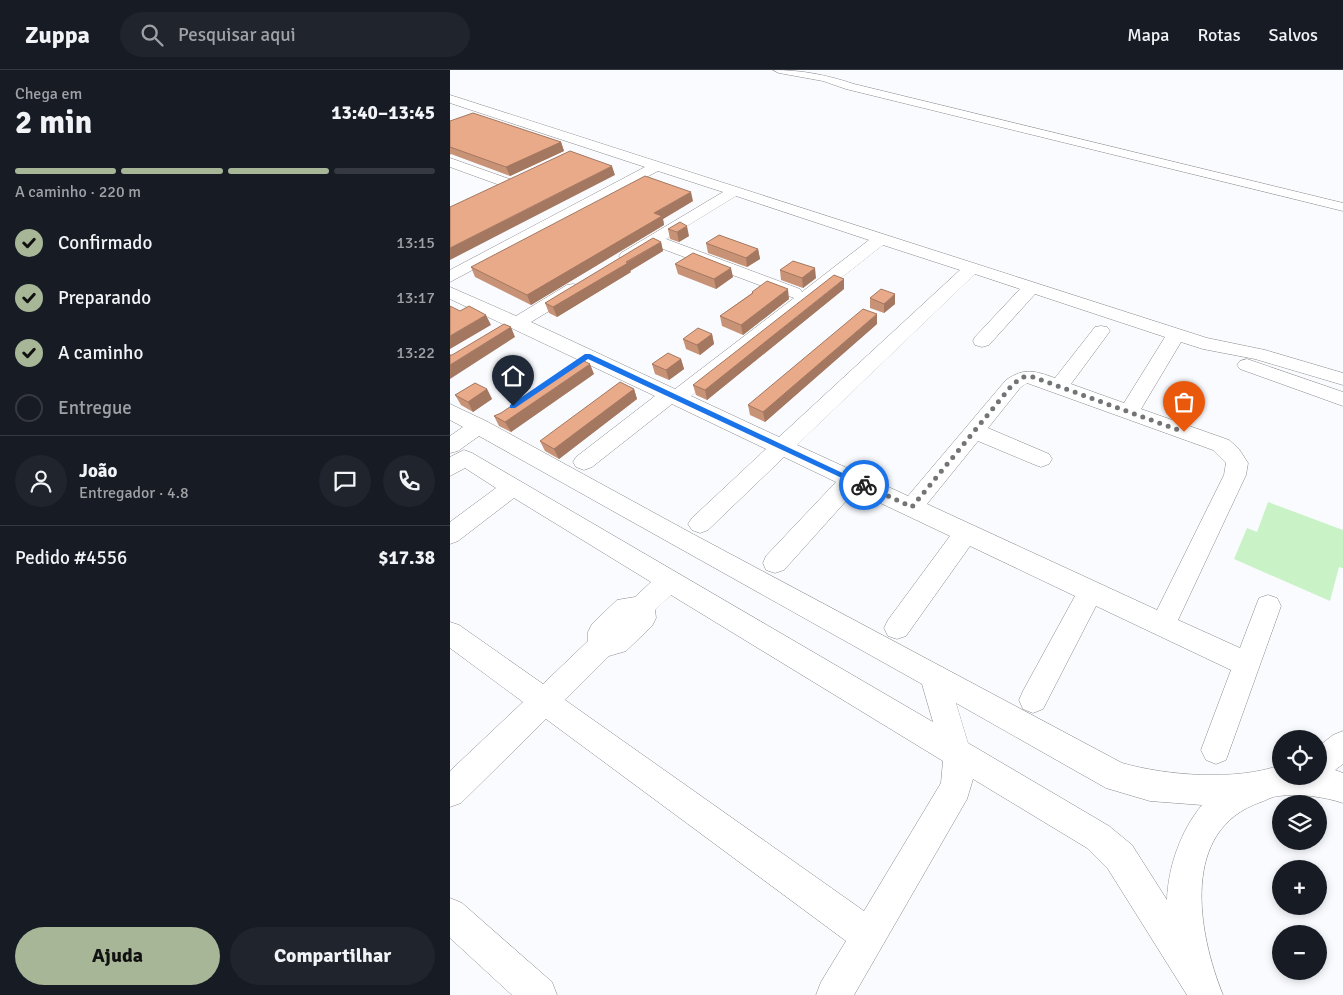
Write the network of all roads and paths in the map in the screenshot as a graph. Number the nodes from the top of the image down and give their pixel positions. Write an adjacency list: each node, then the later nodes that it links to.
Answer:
1 (840, 70): 3 (street)
2 (784, 71): 3 (street)
3 (821, 80): 15 (street)
4 (450, 99): 5 (street)
5 (486, 111): 6 (street); 7 (street)
6 (468, 118)
7 (591, 145): 8 (street); 10 (street)
8 (575, 153)
9 (450, 162): 12 (street)
10 (658, 166): 13 (street); 20 (street)
11 (526, 176): 12 (street)
12 (510, 184): 14 (street)
13 (735, 191): 16 (street); 17 (street)
14 (492, 192)
15 (1343, 207)
16 (882, 238): 19 (street); 24 (street)
17 (654, 240): 18 (street); 24 (street)
18 (613, 264)
19 (973, 267): 22 (street); 39 (street)
20 (450, 277)
21 (589, 279): 25 (street)
22 (1032, 287): 27 (street); 28 (street)
23 (450, 292): 25 (street)
24 (805, 298): 32 (street)
25 (509, 325): 32 (street)
26 (1101, 331): 31 (street)
27 (1176, 334): 29 (street); 35 (street)
28 (982, 341)
29 (1256, 361): 30 (street); 33 (street)
30 (1343, 379)
31 (1059, 386): 35 (street); 37 (street)
32 (673, 397): 39 (street); 41 (street)
33 (1343, 399)
34 (450, 410): 36 (street)
35 (1129, 411): 53 (street)
36 (479, 426): 38 (street); 57 (street)
37 (975, 431): 40 (street); 45 (street)
38 (450, 446)
39 (781, 446): 43 (street); 46 (street)
40 (1041, 459)
41 (584, 462)
42 (450, 468): 44 (street)
43 (852, 479): 45 (street); 49 (street)
44 (512, 487): 48 (street); 50 (street)
45 (912, 507): 47 (street)
46 (700, 524)
47 (966, 532): 51 (street); 54 (street)
48 (450, 536)
49 (775, 563)
50 (669, 581): 59 (street); 62 (street)
51 (1092, 591): 53 (street); 58 (street)
52 (1268, 606): 56 (street)
53 (1163, 624): 56 (street)
54 (897, 628)
55 (450, 633): 59 (street)
56 (1247, 664): 61 (street)
57 (933, 676): 62 (street); 64 (street)
58 (1033, 700)
59 (544, 701): 68 (street); 70 (street)
60 (1343, 745): 63 (street)
61 (1216, 750)
62 (957, 754): 70 (street); 71 (street)
63 (1327, 758)
64 (1272, 781)
65 (1272, 783): 71 (street)
66 (1327, 783): 67 (street)
67 (1343, 788)
68 (450, 792)
69 (450, 915): 72 (street)
70 (869, 936): 73 (street)
71 (1200, 985)
72 (539, 995)
73 (834, 995)

